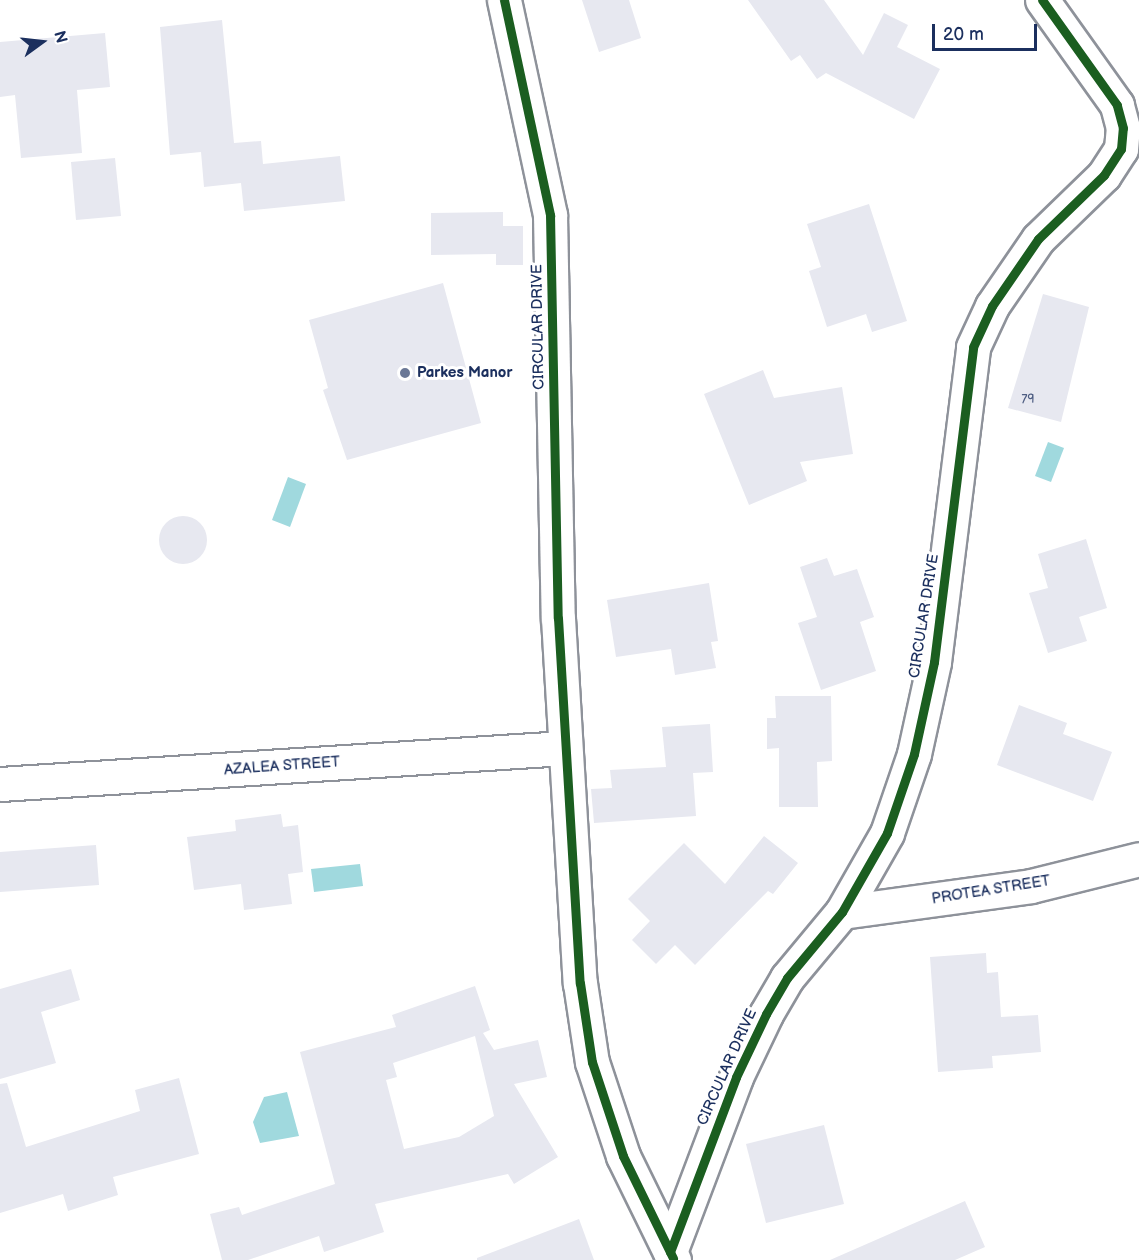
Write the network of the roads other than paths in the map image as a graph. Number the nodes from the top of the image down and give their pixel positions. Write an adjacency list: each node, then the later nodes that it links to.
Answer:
1 (504, 0): 3 (street, CIRCULAR DRIVE)
2 (1042, 0): 6 (street, CIRCULAR DRIVE)
3 (565, 748): 4 (street, AZALEA STREET); 7 (street, CIRCULAR DRIVE)
4 (0, 784)
5 (1139, 859): 6 (street, PROTEA STREET)
6 (842, 912): 7 (street, CIRCULAR DRIVE)
7 (672, 1256)

